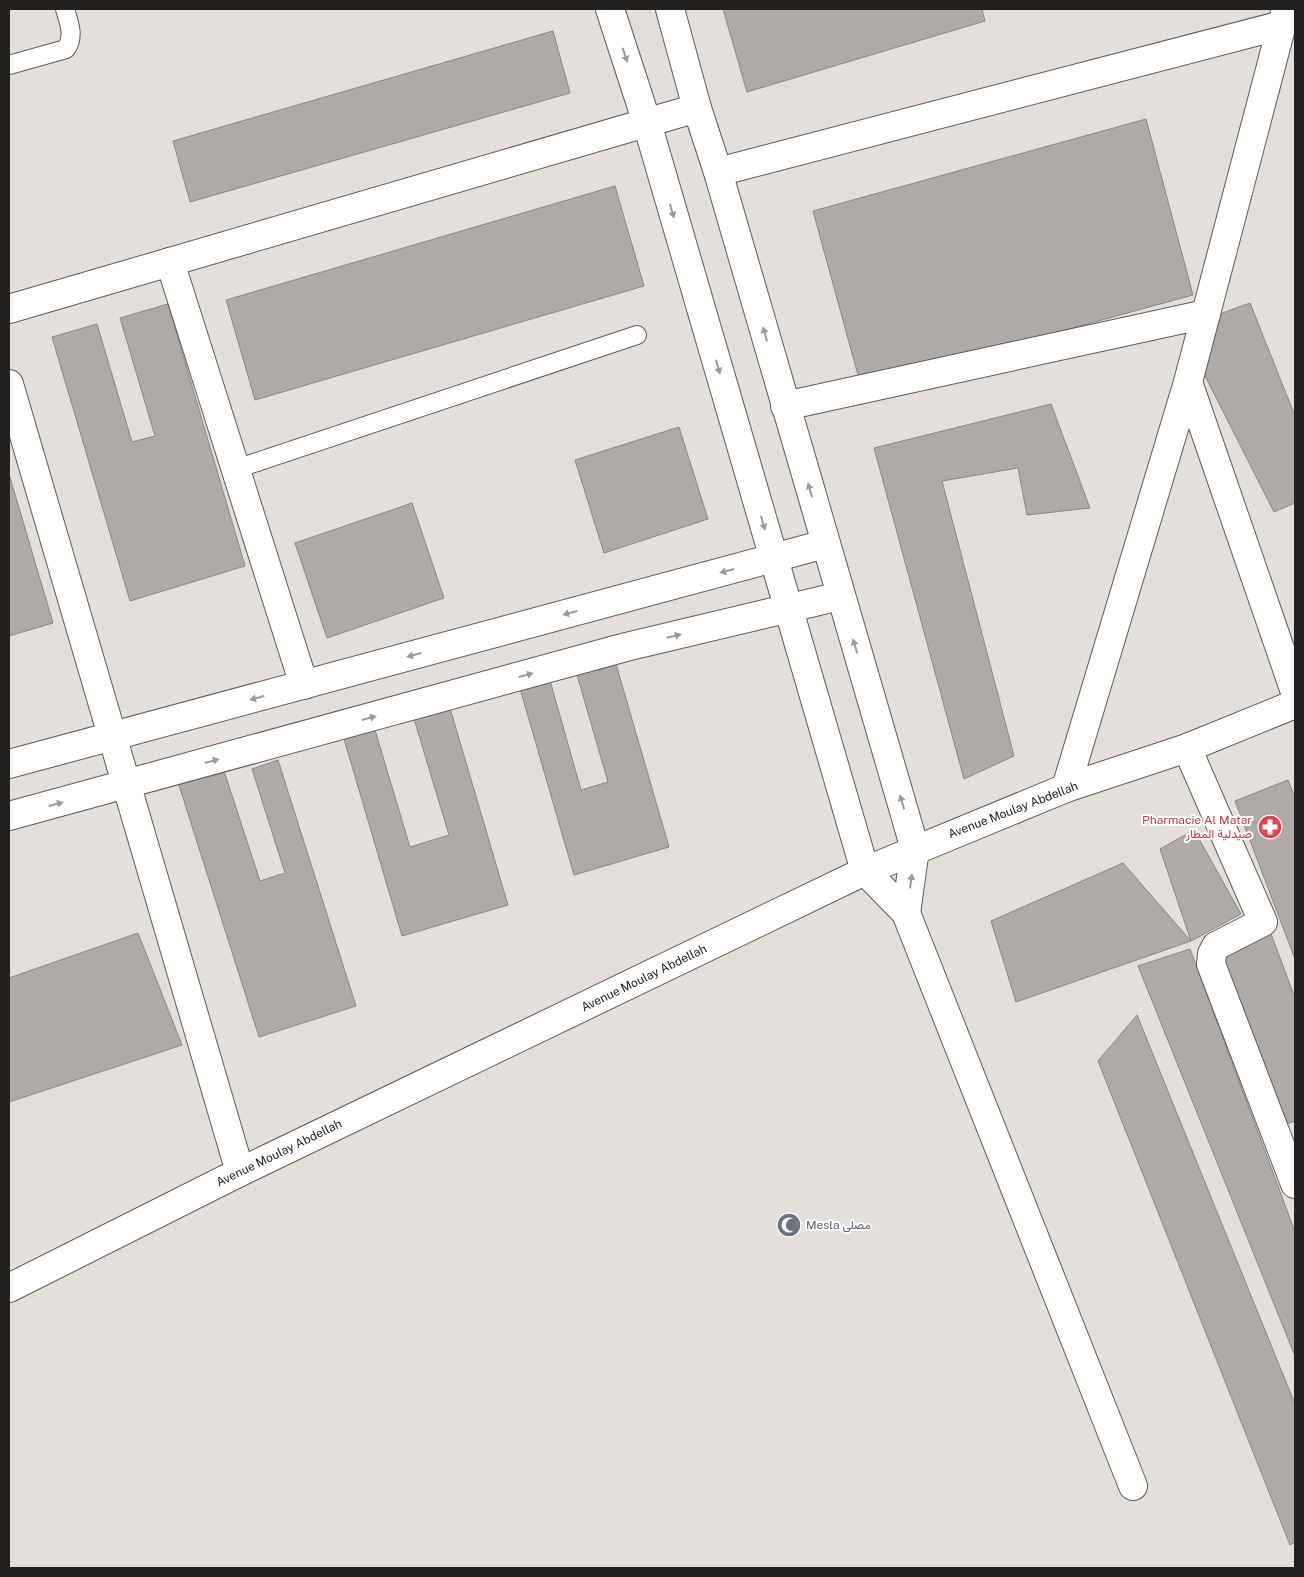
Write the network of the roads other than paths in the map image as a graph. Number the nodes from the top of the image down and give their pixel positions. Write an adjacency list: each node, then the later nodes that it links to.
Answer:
1 (65, 9): 5 (lane)
2 (610, 9): 7 (street, one-way to 7)
3 (670, 9): 6 (street)
4 (1284, 17): 8 (street); 11 (street)
5 (9, 65)
6 (697, 108): 7 (street); 8 (street)
7 (647, 123): 9 (street); 18 (street, one-way to 18)
8 (718, 172): 15 (street, one-way to 8)
9 (170, 262): 10 (street); 16 (street)
10 (9, 309)
11 (1206, 314): 13 (street); 15 (street)
12 (637, 335): 16 (lane)
13 (1188, 382): 22 (street); 28 (street)
14 (9, 384): 24 (street)
15 (785, 406): 17 (street, one-way to 15)
16 (236, 469): 21 (street)
17 (825, 544): 18 (street); 19 (street)
18 (773, 558): 20 (street); 21 (street, one-way to 21)
19 (840, 596): 20 (street); 30 (street, one-way to 19)
20 (788, 610): 27 (street, one-way to 20); 31 (street)
21 (304, 685): 24 (street, one-way to 24)
22 (1295, 692)
23 (1295, 704): 25 (street, Avenue Moulay Abdellah)
24 (113, 736): 26 (street); 27 (street)
25 (1187, 748): 28 (street, Avenue Moulay Abdellah); 33 (street)
26 (9, 764)
27 (127, 784): 29 (street, one-way to 27); 34 (street)
28 (1066, 788): 30 (street, Avenue Moulay Abdellah)
29 (9, 816)
30 (916, 849): 31 (street, Avenue Moulay Abdellah); 32 (street, one-way to 30)
31 (865, 871): 32 (street); 34 (street, Avenue Moulay Abdellah)
32 (906, 913): 37 (street)
33 (1291, 1156): 35 (street)
34 (240, 1172): 36 (street, Avenue Moulay Abdellah)
35 (1295, 1184)
36 (9, 1288)
37 (1133, 1486)

